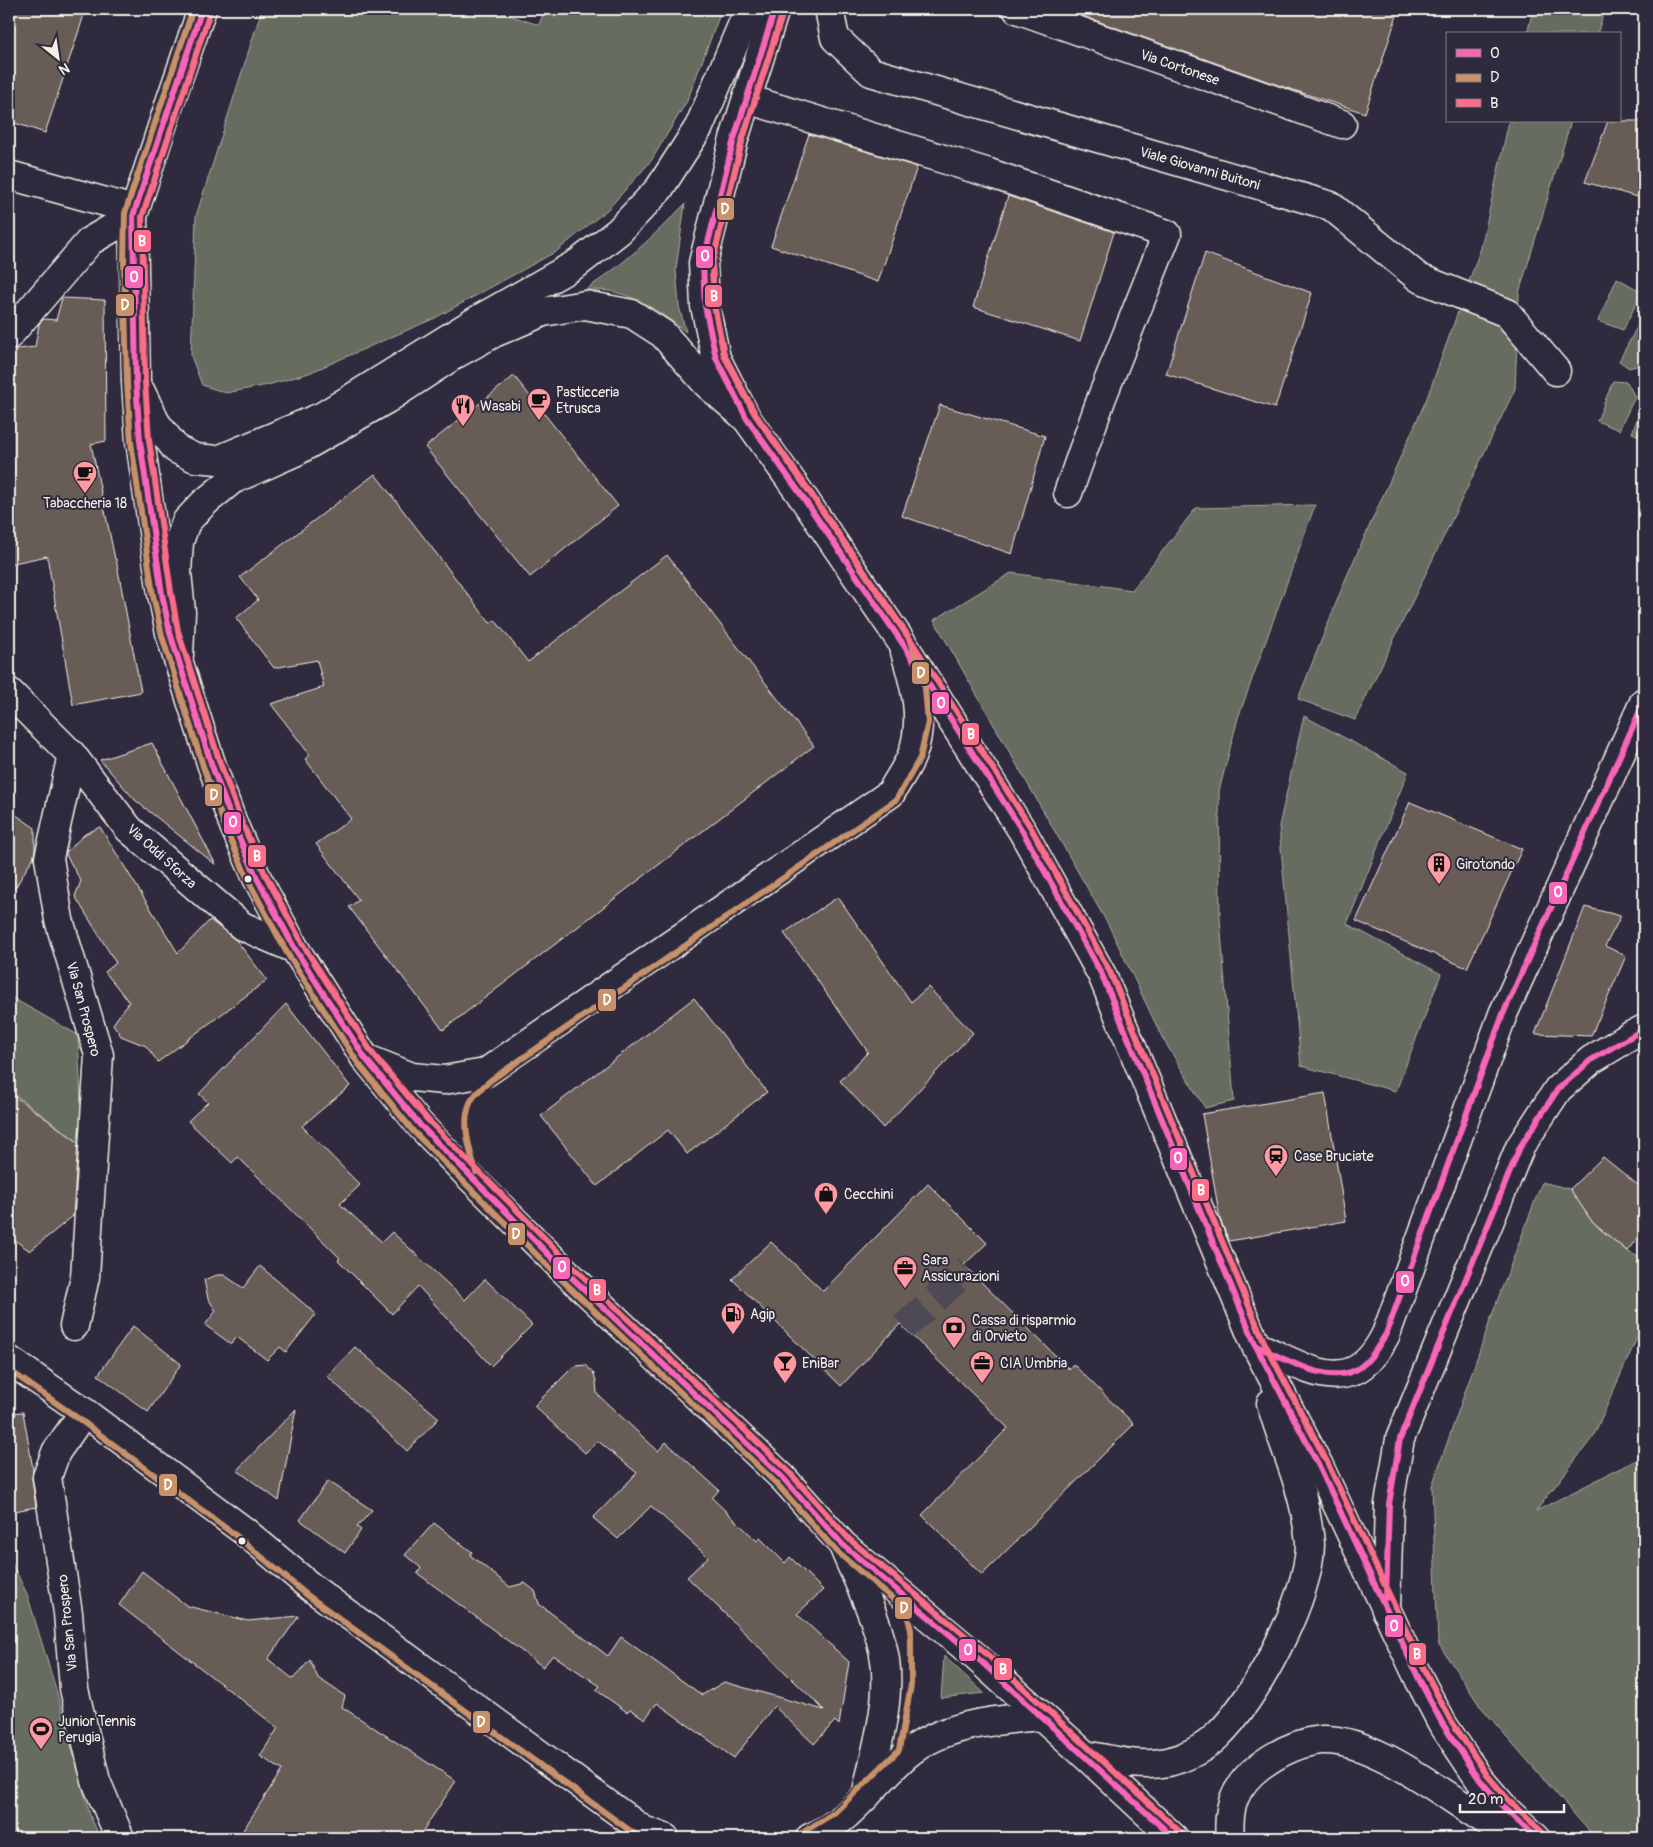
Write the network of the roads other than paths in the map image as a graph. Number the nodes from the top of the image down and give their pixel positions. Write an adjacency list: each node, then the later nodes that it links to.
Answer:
1 (202, 9): 9 (street)
2 (750, 9): 12 (street)
3 (775, 9): 6 (street)
4 (829, 9): 11 (street, Viale Giovanni Buitoni)
5 (1017, 9): 7 (street, Via Cortonese)
6 (746, 100): 13 (street); 14 (street)
7 (1342, 124)
8 (9, 175): 9 (street)
9 (134, 216): 10 (street); 12 (street)
10 (9, 335)
11 (1556, 371)
12 (136, 382): 16 (street)
13 (747, 419): 15 (street); 16 (street)
14 (1068, 492)
15 (903, 644): 22 (street); 24 (street)
16 (179, 663): 20 (street)
17 (9, 692): 19 (street, Via Oddi Sforza)
18 (1644, 702): 24 (street)
19 (72, 755): 20 (street, Via Oddi Sforza); 23 (street, Via San Prospero)
20 (295, 949): 22 (street)
21 (1644, 1029): 28 (street)
22 (365, 1058): 27 (street)
23 (74, 1326)
24 (1256, 1346): 28 (street); 30 (street)
25 (9, 1360): 26 (street)
26 (84, 1412): 32 (street, Via San Prospero); 33 (street)
27 (843, 1545): 29 (street); 31 (street)
28 (1386, 1610): 38 (street)
29 (1041, 1716): 30 (street); 31 (street)
30 (1085, 1755): 35 (street)
31 (866, 1796): 34 (street)
32 (120, 1838)
33 (665, 1838)
34 (810, 1838)
35 (1174, 1838)
36 (1230, 1838): 37 (street)
37 (1525, 1838)
38 (1536, 1838)

